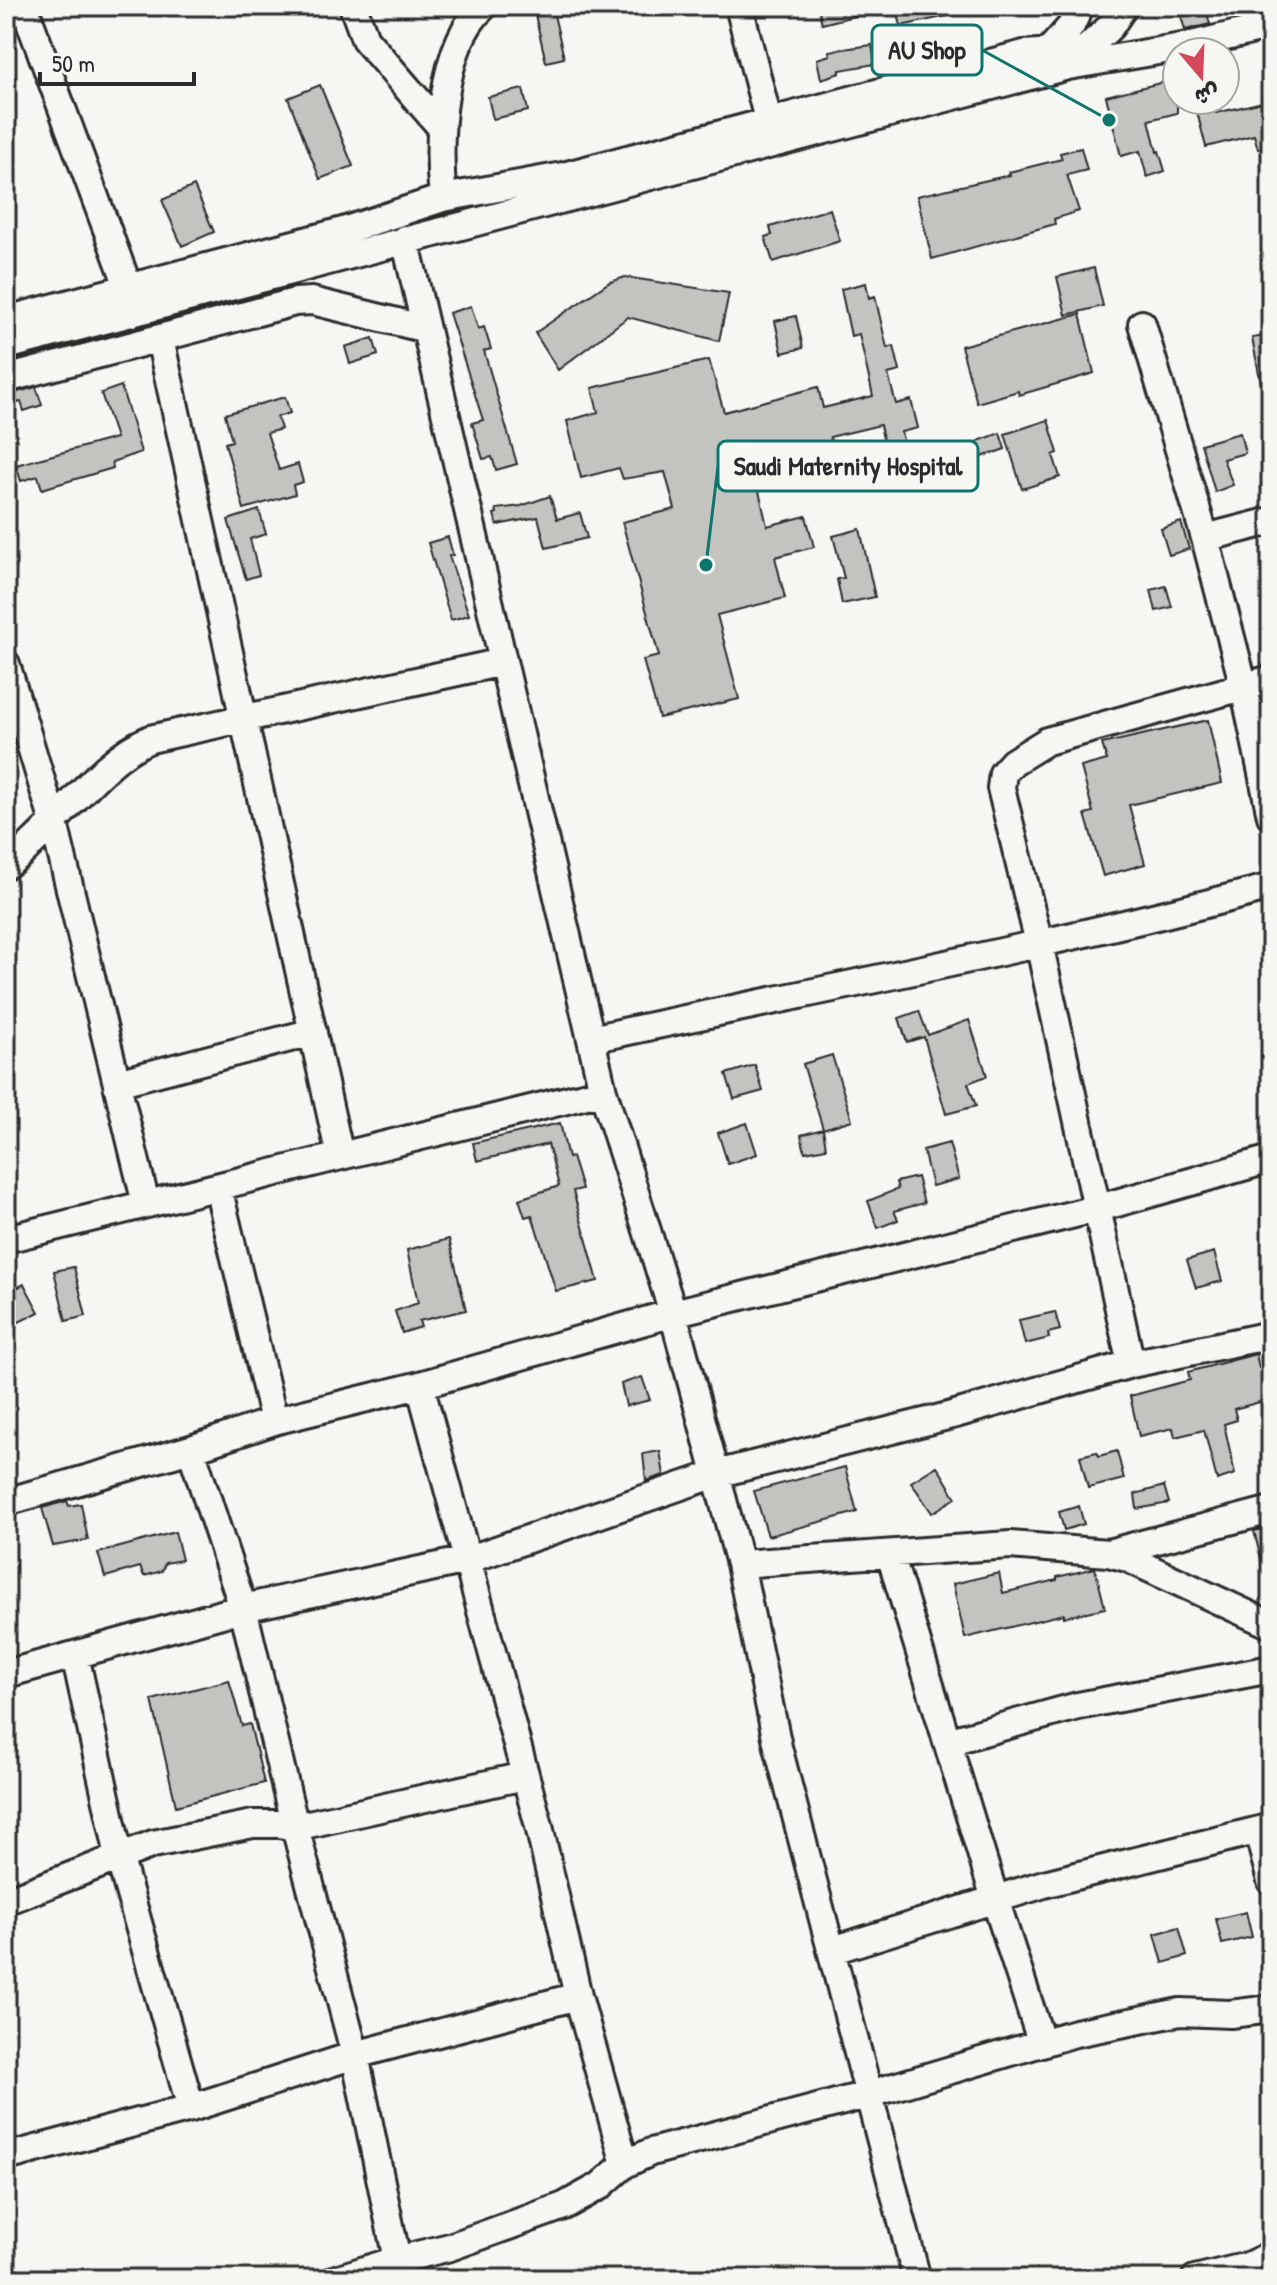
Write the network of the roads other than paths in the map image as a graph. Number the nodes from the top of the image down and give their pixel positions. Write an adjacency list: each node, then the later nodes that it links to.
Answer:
1 (24, 6): 16 (street)
2 (353, 6): 11 (street)
3 (484, 6): 11 (street)
4 (739, 6): 10 (street)
5 (1080, 6): 8 (street)
6 (1124, 6): 8 (street)
7 (1271, 26): 8 (street)
8 (1066, 56): 9 (street); 9 (street)
9 (937, 88): 10 (street); 12 (street)
10 (768, 120): 12 (street)
11 (440, 126): 13 (street)
12 (565, 186): 13 (street); 14 (street)
13 (443, 198): 16 (street)
14 (405, 239): 15 (street); 20 (street)
15 (196, 295): 16 (street); 19 (street)
16 (131, 299): 17 (street); 21 (street)
17 (6, 320)
18 (1142, 324): 27 (street)
19 (207, 325): 20 (street); 22 (street)
20 (426, 329): 28 (street)
21 (42, 336): 23 (street); 24 (street)
22 (160, 339): 24 (street); 32 (street)
23 (6, 346)
24 (51, 366): 25 (street)
25 (6, 379)
26 (1271, 521): 27 (street)
27 (1205, 538): 31 (street)
28 (503, 662): 32 (street); 39 (street)
29 (6, 664): 34 (street)
30 (1271, 679): 31 (street)
31 (1244, 687): 33 (street); 37 (street)
32 (245, 719): 34 (street); 38 (street)
33 (1271, 816)
34 (54, 823): 35 (street); 40 (street)
35 (6, 865)
36 (1271, 887): 37 (street)
37 (1039, 943): 39 (street); 46 (street)
38 (313, 1032): 40 (street); 42 (street)
39 (591, 1039): 41 (street)
40 (117, 1083): 45 (street)
41 (603, 1091): 42 (street); 48 (street)
42 (340, 1156): 44 (street)
43 (1271, 1159): 46 (street)
44 (218, 1187): 45 (street); 52 (street)
45 (146, 1204): 47 (street)
46 (1099, 1208): 48 (street); 50 (street)
47 (6, 1239)
48 (673, 1313): 51 (street); 54 (street)
49 (1271, 1335): 50 (street)
50 (1131, 1364): 54 (street)
51 (420, 1385): 52 (street); 59 (street)
52 (274, 1421): 53 (street)
53 (191, 1449): 55 (street); 61 (street)
54 (716, 1474): 59 (street); 60 (street)
55 (6, 1502)
56 (1271, 1510): 57 (street)
57 (1108, 1553): 58 (street); 62 (street)
58 (890, 1554): 60 (street); 66 (street)
59 (467, 1560): 61 (street); 67 (street)
60 (740, 1564): 74 (street)
61 (243, 1608): 63 (street); 68 (street)
62 (1271, 1625)
63 (75, 1655): 65 (street); 70 (street)
64 (1271, 1669): 66 (street)
65 (6, 1674)
66 (947, 1742): 72 (street)
67 (524, 1776): 68 (street); 75 (street)
68 (295, 1827): 70 (street); 78 (street)
69 (1265, 1829): 71 (street); 72 (street)
70 (119, 1856): 73 (street); 80 (street)
71 (1271, 1881)
72 (995, 1899): 74 (street); 77 (street)
73 (6, 1901)
74 (833, 1950): 79 (street)
75 (578, 1996): 78 (street); 82 (street)
76 (1271, 2009): 77 (street)
77 (1042, 2044): 79 (street)
78 (355, 2055): 80 (street); 84 (street)
79 (870, 2094): 82 (street); 86 (street)
80 (191, 2108): 81 (street)
81 (6, 2157)
82 (625, 2164): 84 (street)
83 (1271, 2255): 87 (street)
84 (397, 2260): 85 (street)
85 (336, 2279)
86 (917, 2279)
87 (1195, 2279)

